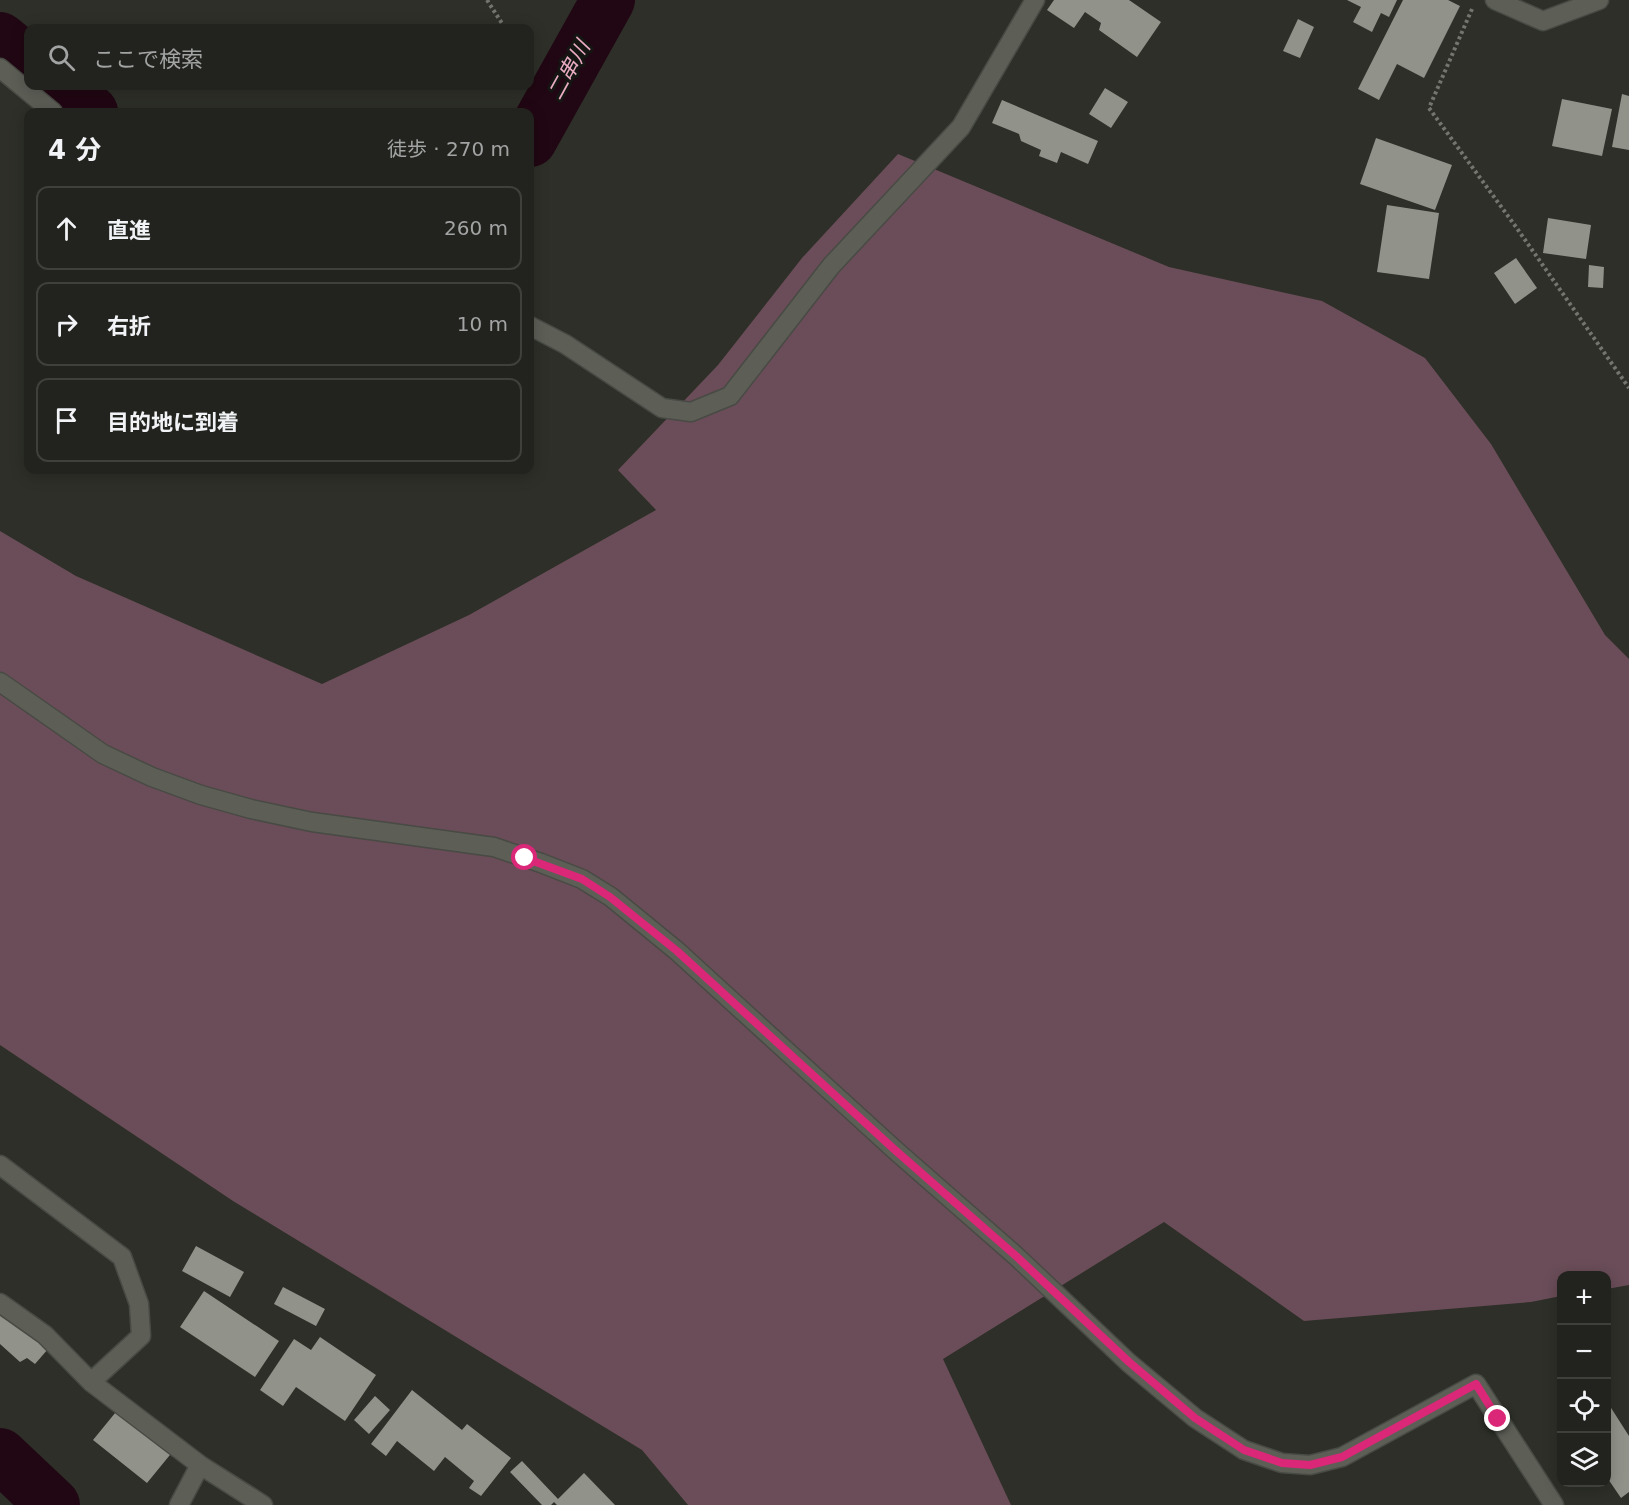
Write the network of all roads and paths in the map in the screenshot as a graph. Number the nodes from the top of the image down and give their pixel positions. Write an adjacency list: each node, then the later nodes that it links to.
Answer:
1 (487, 0): 6 (path)
2 (1035, 0): 11 (street)
3 (1475, 0): 12 (path)
4 (1495, 0): 5 (street)
5 (1599, 0)
6 (502, 24)
7 (0, 68): 8 (street)
8 (24, 88)
9 (26, 90): 10 (street)
10 (48, 108)
11 (534, 328)
12 (1629, 388)
13 (0, 682): 20 (street)
14 (0, 1165): 16 (street)
15 (0, 1303): 16 (street)
16 (91, 1382): 17 (street)
17 (200, 1465): 18 (street); 19 (street)
18 (179, 1505)
19 (263, 1505)
20 (1554, 1505)

